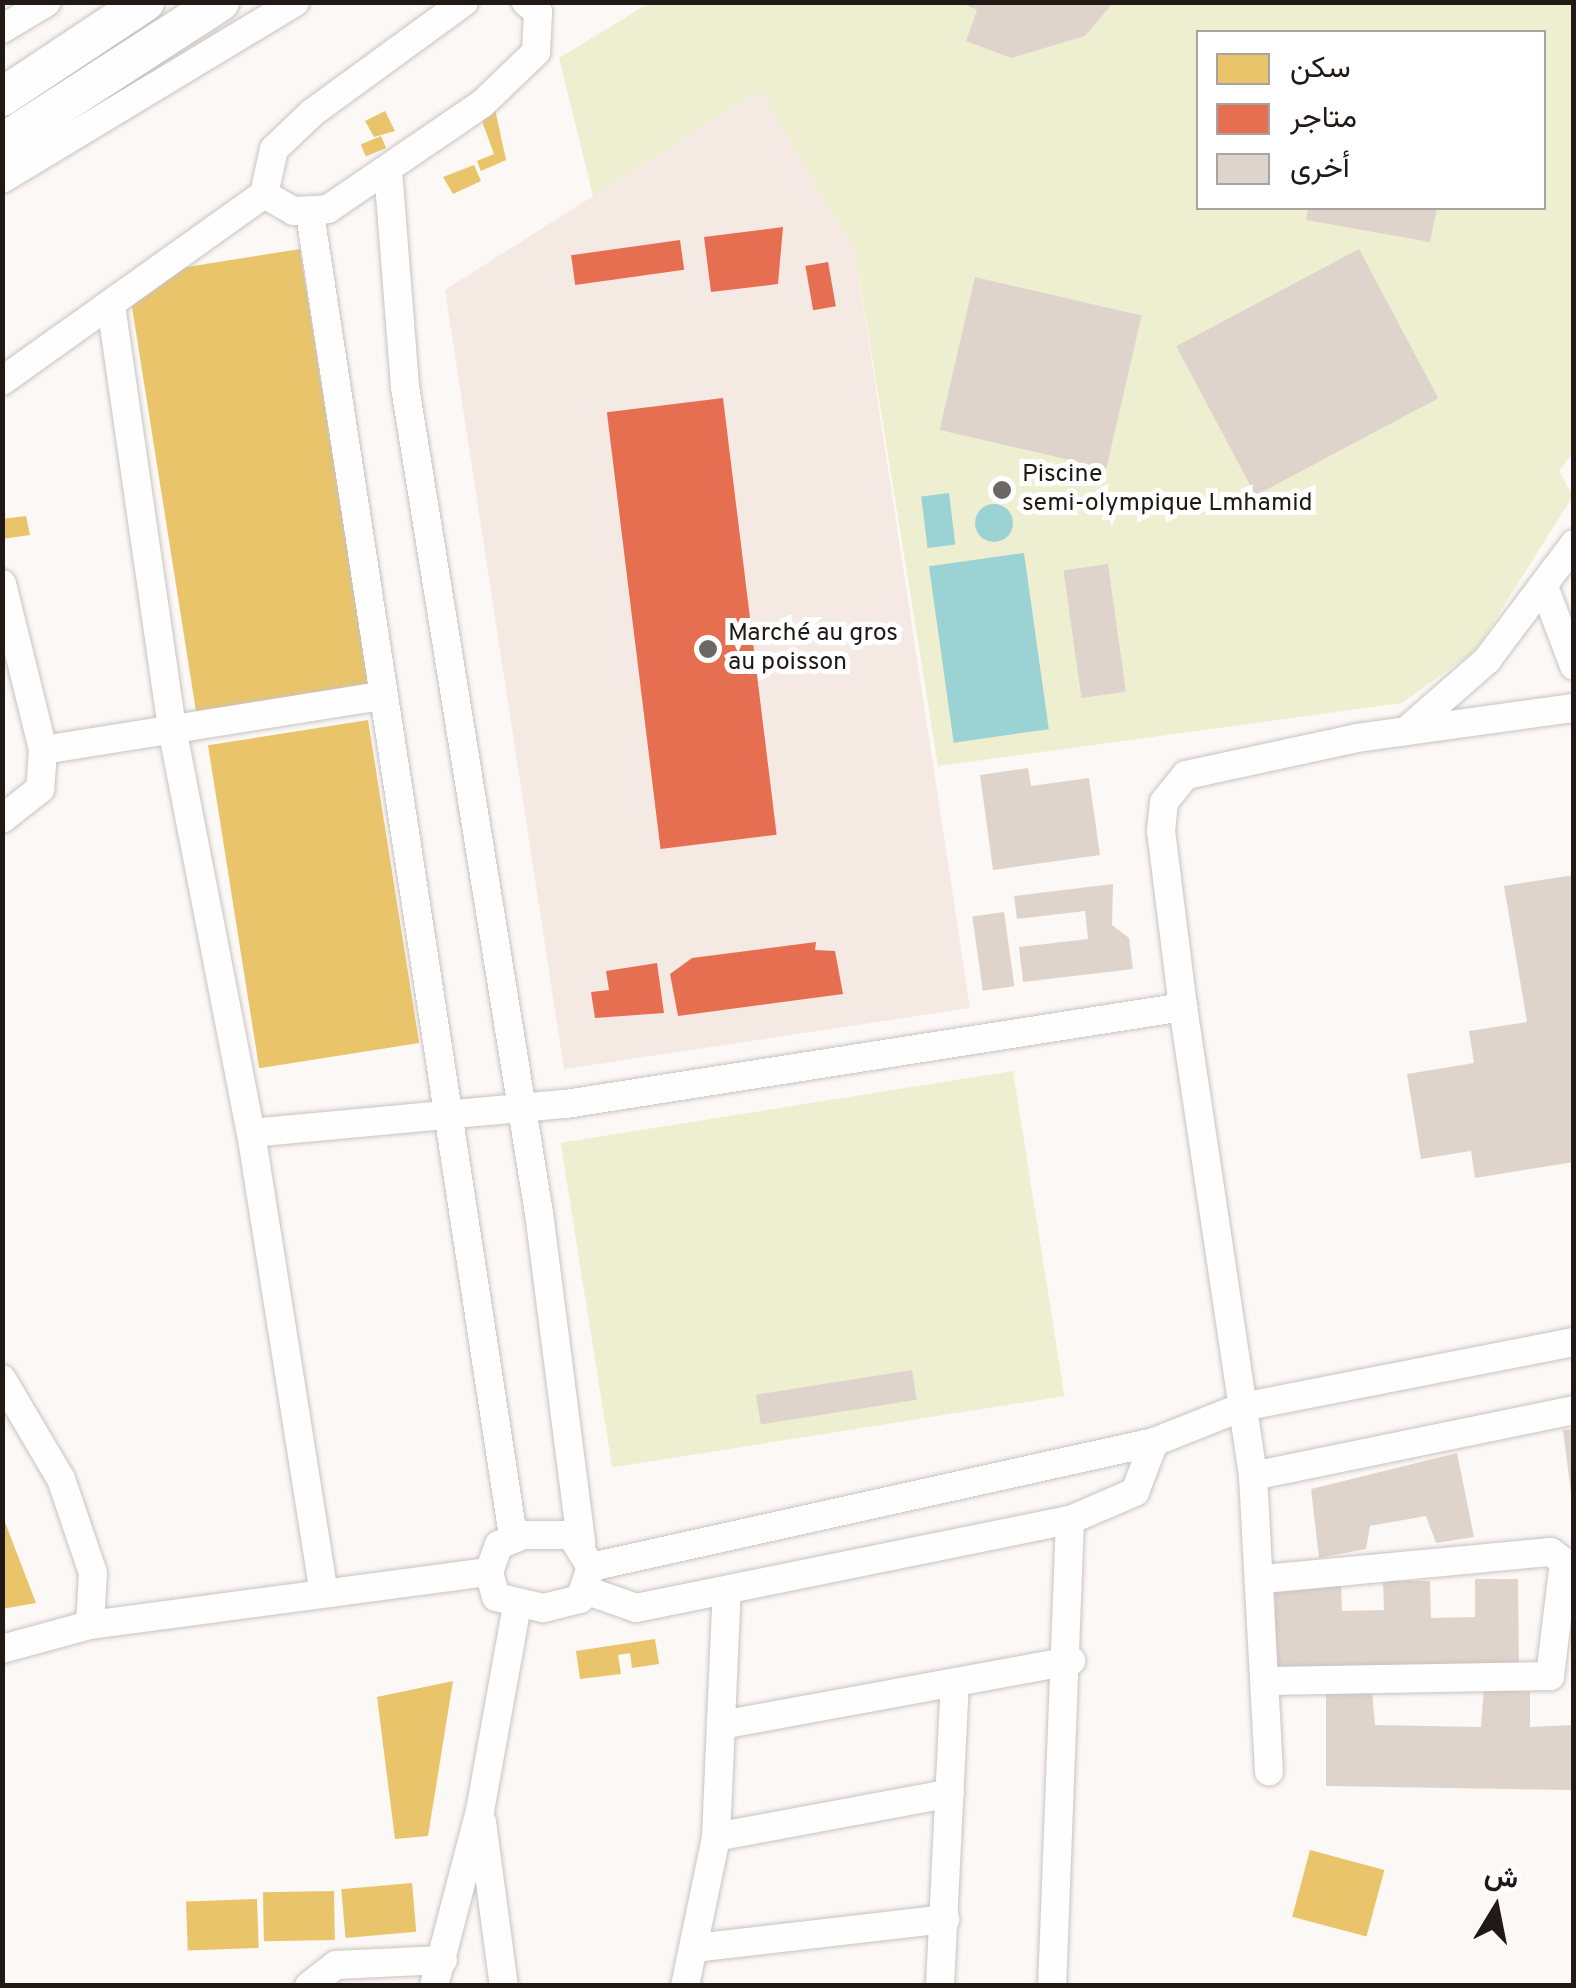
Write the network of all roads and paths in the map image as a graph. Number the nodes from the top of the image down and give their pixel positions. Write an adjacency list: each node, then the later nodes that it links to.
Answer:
1 (47, 2): 7 (street)
2 (145, 2): 8 (main road)
3 (220, 2): 9 (main road)
4 (295, 2): 11 (street)
5 (464, 2): 12 (street)
6 (540, 6): 10 (street)
7 (2, 30)
8 (2, 97)
9 (2, 143)
10 (388, 170): 13 (street); 27 (street)
11 (2, 180)
12 (264, 194): 13 (street); 14 (street)
13 (310, 214): 20 (street)
14 (111, 305): 15 (street); 22 (street)
15 (2, 381)
16 (1574, 544): 18 (street)
17 (2, 584): 24 (street)
18 (1545, 590): 19 (street); 23 (street)
19 (1574, 666)
20 (380, 696): 22 (street); 28 (street)
21 (1574, 708): 23 (street)
22 (172, 728): 24 (street); 29 (street)
23 (1404, 732): 26 (street)
24 (43, 750): 25 (street)
25 (2, 819)
26 (1183, 1007): 27 (street); 32 (street)
27 (520, 1107): 28 (street); 38 (street)
28 (446, 1113): 29 (street); 37 (street)
29 (251, 1134): 41 (street)
30 (1574, 1342): 32 (street)
31 (2, 1379): 44 (street)
32 (1242, 1408): 34 (street); 35 (street)
33 (1574, 1410): 35 (street)
34 (1154, 1442): 36 (street); 38 (street)
35 (1253, 1476): 40 (street)
36 (1070, 1520): 42 (street); 46 (street)
37 (513, 1536): 38 (street); 39 (street)
38 (587, 1567): 42 (street); 43 (street)
39 (489, 1572): 41 (street); 43 (street)
40 (1264, 1579): 47 (street); 47 (street)
41 (322, 1590): 44 (street)
42 (727, 1590): 49 (street)
43 (518, 1606): 52 (street)
44 (90, 1625): 45 (street)
45 (2, 1649)
46 (1072, 1661): 48 (street); 61 (street)
47 (1270, 1681): 50 (street)
48 (955, 1684): 49 (street); 51 (street)
49 (727, 1724): 53 (street)
50 (1270, 1772)
51 (950, 1793): 53 (street); 54 (street)
52 (480, 1811): 56 (street); 58 (street)
53 (716, 1837): 55 (street)
54 (944, 1919): 55 (street); 60 (street)
55 (694, 1948): 59 (street)
56 (438, 1973): 57 (street)
57 (309, 1986)
58 (504, 1986)
59 (685, 1986)
60 (940, 1986)
61 (1052, 1986)

